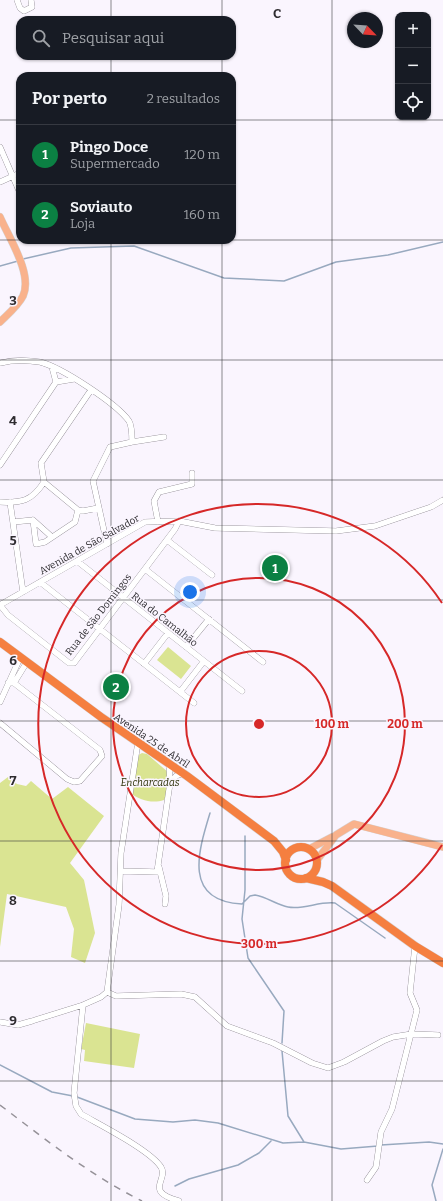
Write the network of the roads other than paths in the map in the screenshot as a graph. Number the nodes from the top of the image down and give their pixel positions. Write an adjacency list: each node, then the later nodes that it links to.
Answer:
1 (17, 0): 2 (street)
2 (31, 0)
3 (0, 147): 5 (street)
4 (16, 174): 5 (street)
5 (12, 176): 6 (street); 7 (street)
6 (0, 182)
7 (16, 184)
8 (0, 217): 9 (main road)
9 (0, 322)
10 (0, 363): 11 (street)
11 (52, 367): 12 (street); 13 (street)
12 (74, 379): 13 (street); 14 (street)
13 (56, 382): 17 (street)
14 (91, 390): 16 (street); 19 (street)
15 (164, 436): 16 (street)
16 (132, 442): 23 (street)
17 (0, 465)
18 (192, 473): 28 (street)
19 (44, 482): 22 (street); 24 (street)
20 (443, 500): 26 (street, Avenida de São Salvador)
21 (0, 502): 22 (street)
22 (10, 502): 27 (street)
23 (98, 508): 24 (street); 31 (street)
24 (78, 510): 29 (street)
25 (33, 520): 27 (street); 29 (street); 29 (street)
26 (179, 521): 28 (street, Avenida de São Salvador); 30 (street, Rua de São Domingos)
27 (13, 522): 36 (street)
28 (158, 522): 31 (street, Avenida de São Salvador)
29 (52, 537)
30 (167, 540): 33 (street, Rua de São Domingos); 34 (street)
31 (108, 544): 32 (street, Avenida de São Salvador)
32 (77, 561): 35 (street, Avenida de São Salvador); 37 (street, Rua do Camalhão)
33 (145, 569): 37 (street, Rua de São Domingos); 39 (street)
34 (212, 575)
35 (40, 582): 36 (street, Avenida de São Salvador); 40 (street)
36 (23, 592): 38 (street, Avenida de São Salvador)
37 (123, 597): 40 (street, Rua de São Domingos); 41 (street, Rua do Camalhão)
38 (0, 605): 40 (street, Rua de São Domingos)
39 (209, 619): 43 (street); 46 (street)
40 (99, 628): 47 (street)
41 (168, 633): 43 (street, Rua do Camalhão); 47 (street)
42 (0, 642): 44 (highway, Avenida 25 de Abril)
43 (186, 647): 45 (street, Rua do Camalhão)
44 (24, 660): 48 (street); 54 (highway, Avenida 25 de Abril)
45 (204, 661): 49 (street, Rua do Camalhão); 50 (street)
46 (263, 662)
47 (144, 664): 50 (street)
48 (11, 683): 51 (street); 53 (street)
49 (242, 691)
50 (180, 692): 52 (street)
51 (0, 702)
52 (194, 703)
53 (0, 724)
54 (138, 742): 55 (highway, Avenida 25 de Abril); 66 (street)
55 (168, 763): 56 (highway, Avenida 25 de Abril); 57 (street)
56 (184, 773): 57 (street); 59 (highway, Avenida 25 de Abril)
57 (170, 783): 65 (street)
58 (336, 835): 61 (main road); 62 (main road); 64 (main road)
59 (274, 840): 60 (highway, Avenida 25 de Abril); 63 (highway, Avenida 25 de Abril)
60 (299, 847): 62 (highway, Avenida 25 de Abril); 63 (highway)
61 (443, 847)
62 (309, 849): 64 (highway)
63 (286, 860): 67 (highway, Avenida 25 de Abril)
64 (317, 862): 67 (highway); 68 (highway)
65 (159, 867): 66 (street); 69 (street)
66 (122, 871): 72 (street)
67 (306, 878): 68 (highway)
68 (332, 886): 70 (highway)
69 (165, 904)
70 (415, 946): 71 (highway); 75 (street)
71 (443, 963)
72 (107, 992): 73 (street); 75 (street)
73 (83, 1005): 74 (street); 78 (street)
74 (0, 1022)
75 (412, 1034): 76 (street); 77 (street)
76 (438, 1035)
77 (367, 1180)
78 (179, 1201)

